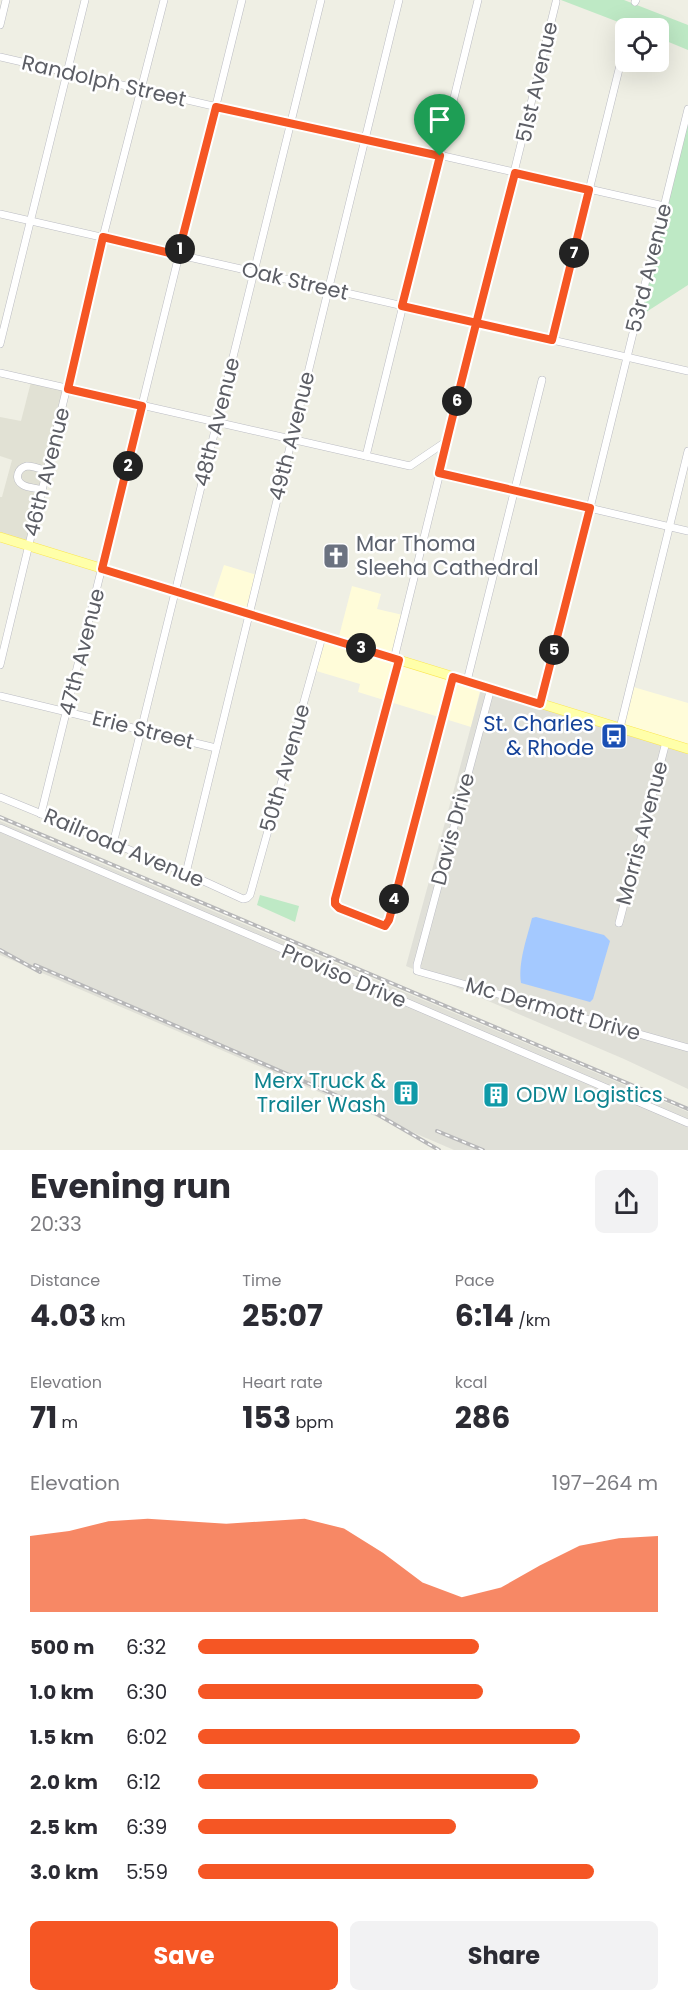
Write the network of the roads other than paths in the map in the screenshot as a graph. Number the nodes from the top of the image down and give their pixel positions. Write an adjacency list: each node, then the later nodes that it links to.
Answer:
1 (6, 0): 9 (street)
2 (85, 0): 11 (street)
3 (164, 0): 13 (street, 46th Avenue)
4 (242, 0): 14 (street, 47th Avenue)
5 (321, 0): 16 (street, 48th Avenue)
6 (399, 0): 17 (street, 49th Avenue)
7 (478, 0): 18 (street)
8 (556, 2): 19 (street, 51st Avenue)
9 (0, 25)
10 (0, 57): 11 (street, Randolph Street)
11 (67, 72): 13 (street, Randolph Street); 23 (street)
12 (618, 72): 20 (street)
13 (142, 89): 14 (street, Randolph Street); 24 (street, 46th Avenue)
14 (216, 107): 16 (street, Randolph Street); 25 (street, 47th Avenue)
15 (688, 109): 21 (street, 53rd Avenue)
16 (290, 124): 17 (street, Randolph Street); 26 (street, 48th Avenue)
17 (365, 140): 18 (street, Randolph Street); 27 (street, 49th Avenue)
18 (440, 156): 19 (street, Randolph Street); 28 (street)
19 (515, 173): 20 (street, Randolph Street); 29 (street, 51st Avenue)
20 (589, 190): 21 (street, Randolph Street); 30 (street)
21 (664, 206): 32 (street, 53rd Avenue)
22 (0, 214): 23 (street, Oak Street)
23 (30, 221): 24 (street, Oak Street); 31 (street)
24 (103, 237): 25 (street, Oak Street); 36 (street, 46th Avenue)
25 (178, 255): 26 (street, Oak Street); 37 (street, 47th Avenue)
26 (254, 272): 27 (street, Oak Street); 38 (street, 48th Avenue)
27 (328, 289): 28 (street, Oak Street); 39 (street, 49th Avenue)
28 (402, 306): 29 (street, Oak Street); 42 (street)
29 (477, 323): 30 (street, Oak Street); 40 (street, 51st Avenue)
30 (552, 340): 32 (street, Oak Street)
31 (0, 344)
32 (628, 358): 33 (street, Oak Street); 47 (street, 53rd Avenue)
33 (688, 371)
34 (0, 374): 36 (street)
35 (542, 380): 46 (street)
36 (68, 389): 37 (street); 43 (street, 46th Avenue)
37 (142, 406): 38 (street); 52 (street, 47th Avenue)
38 (217, 423): 39 (street); 53 (street, 48th Avenue)
39 (292, 440): 42 (street); 54 (street, 49th Avenue)
40 (447, 441): 42 (street); 44 (street, 51st Avenue)
41 (688, 451): 48 (street)
42 (366, 456)
43 (47, 471): 45 (street, 46th Avenue); 45 (street)
44 (439, 473): 46 (street); 56 (street, 51st Avenue)
45 (42, 490): 51 (street, 46th Avenue)
46 (514, 491): 47 (street); 59 (street)
47 (590, 508): 48 (street); 62 (street, 53rd Avenue)
48 (670, 526): 49 (street); 64 (street)
49 (688, 531)
50 (0, 537): 51 (main road)
51 (29, 546): 52 (main road); 57 (street, 46th Avenue)
52 (102, 569): 53 (main road); 63 (street, 47th Avenue)
53 (175, 591): 54 (main road); 65 (street, 48th Avenue)
54 (249, 614): 55 (main road); 67 (street, 49th Avenue)
55 (322, 637): 56 (main road); 74 (street, 50th Avenue)
56 (397, 660): 58 (main road); 58 (street)
57 (0, 665)
58 (453, 677): 59 (main road)
59 (467, 681): 60 (main road)
60 (491, 688): 62 (main road); 76 (street, Davis Drive)
61 (0, 696): 63 (street, Erie Street)
62 (540, 704): 64 (main road)
63 (67, 712): 65 (street, Erie Street); 70 (street, 47th Avenue)
64 (620, 728): 66 (main road)
65 (142, 730): 67 (street, Erie Street); 72 (street, 48th Avenue)
66 (666, 742): 68 (main road); 75 (street, Morris Avenue)
67 (216, 748): 73 (street, 49th Avenue)
68 (688, 749)
69 (0, 797): 70 (street, Railroad Avenue)
70 (41, 814): 72 (street, Railroad Avenue)
71 (0, 828): 78 (street, Proviso Drive)
72 (113, 844): 73 (street, Railroad Avenue)
73 (186, 873): 74 (street, Railroad Avenue)
74 (247, 898)
75 (619, 923)
76 (417, 970): 77 (street, Mc Dermott Drive)
77 (688, 1048)
78 (688, 1123)

